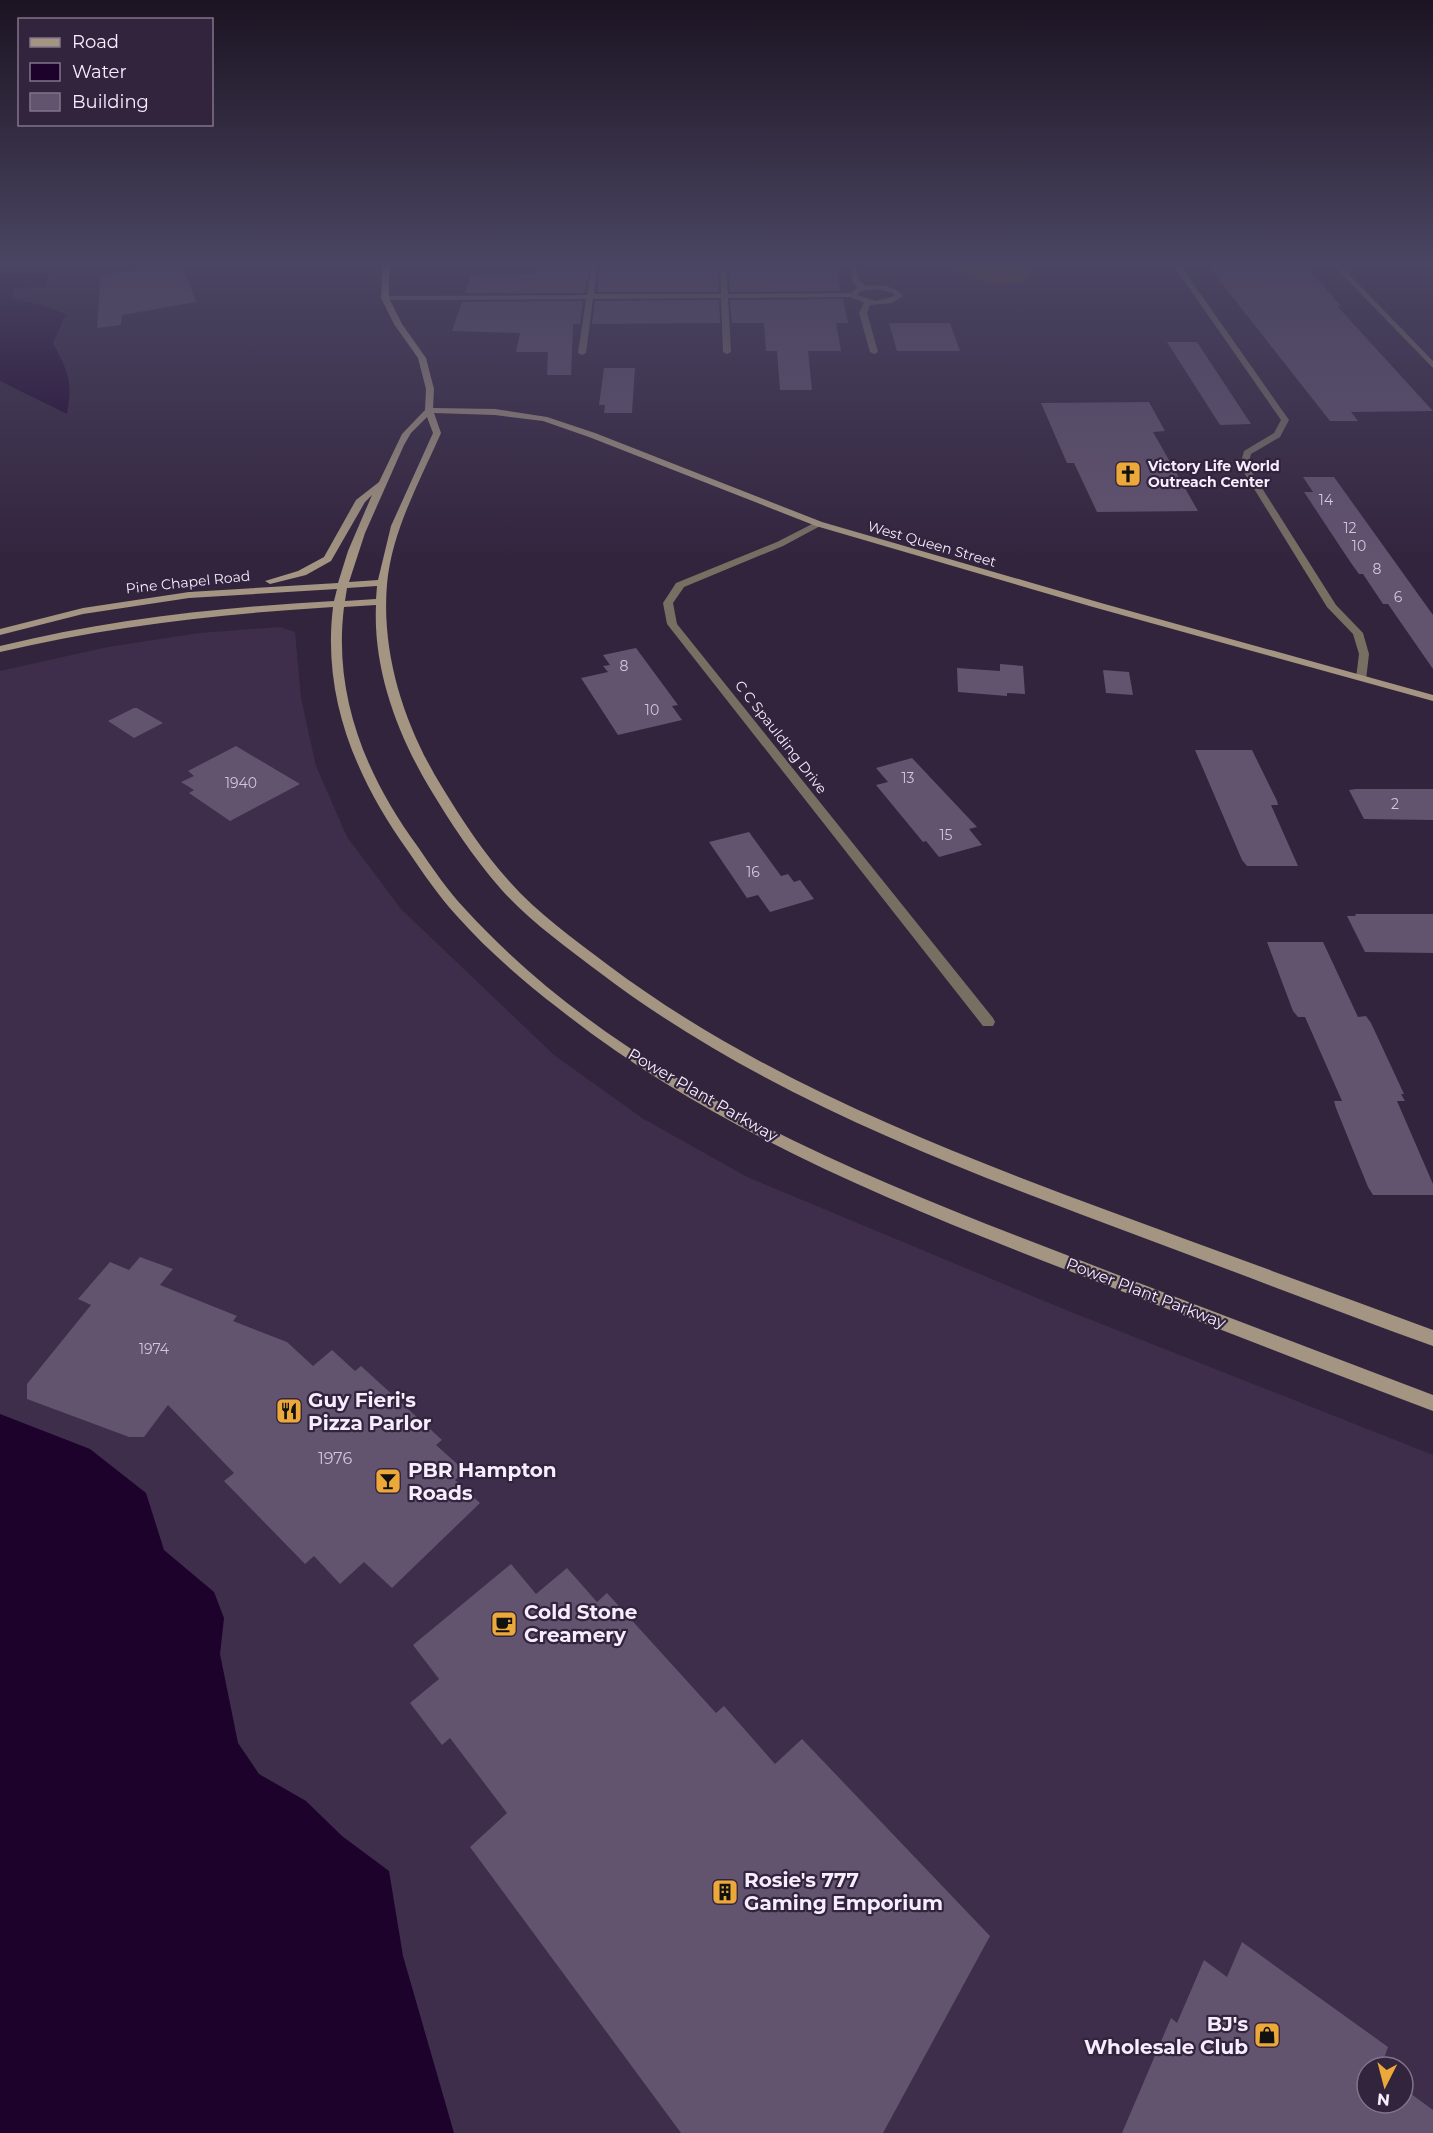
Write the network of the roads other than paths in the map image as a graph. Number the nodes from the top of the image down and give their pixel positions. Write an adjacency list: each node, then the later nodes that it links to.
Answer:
1 (423, 362): 3 (main road)
2 (1244, 362): 13 (street)
3 (429, 410): 4 (main road, Power Plant Parkway); 5 (main road, West Queen Street); 6 (main road)
4 (383, 482): 7 (main road, Power Plant Parkway); 8 (main road)
5 (819, 524): 13 (main road, West Queen Street); 15 (street, C C Spaulding Drive)
6 (382, 583): 7 (main road, Pine Chapel Road); 9 (main road)
7 (342, 585): 8 (main road, Pine Chapel Road); 10 (main road, Power Plant Parkway)
8 (133, 602): 11 (main road, Pine Chapel Road)
9 (382, 602): 10 (main road, Pine Chapel Road); 16 (main road)
10 (338, 604): 12 (main road, Pine Chapel Road); 17 (main road, Power Plant Parkway)
11 (0, 632)
12 (0, 649)
13 (1362, 678): 14 (main road, West Queen Street)
14 (1433, 698)
15 (988, 1022)
16 (1433, 1338)
17 (1433, 1403)

